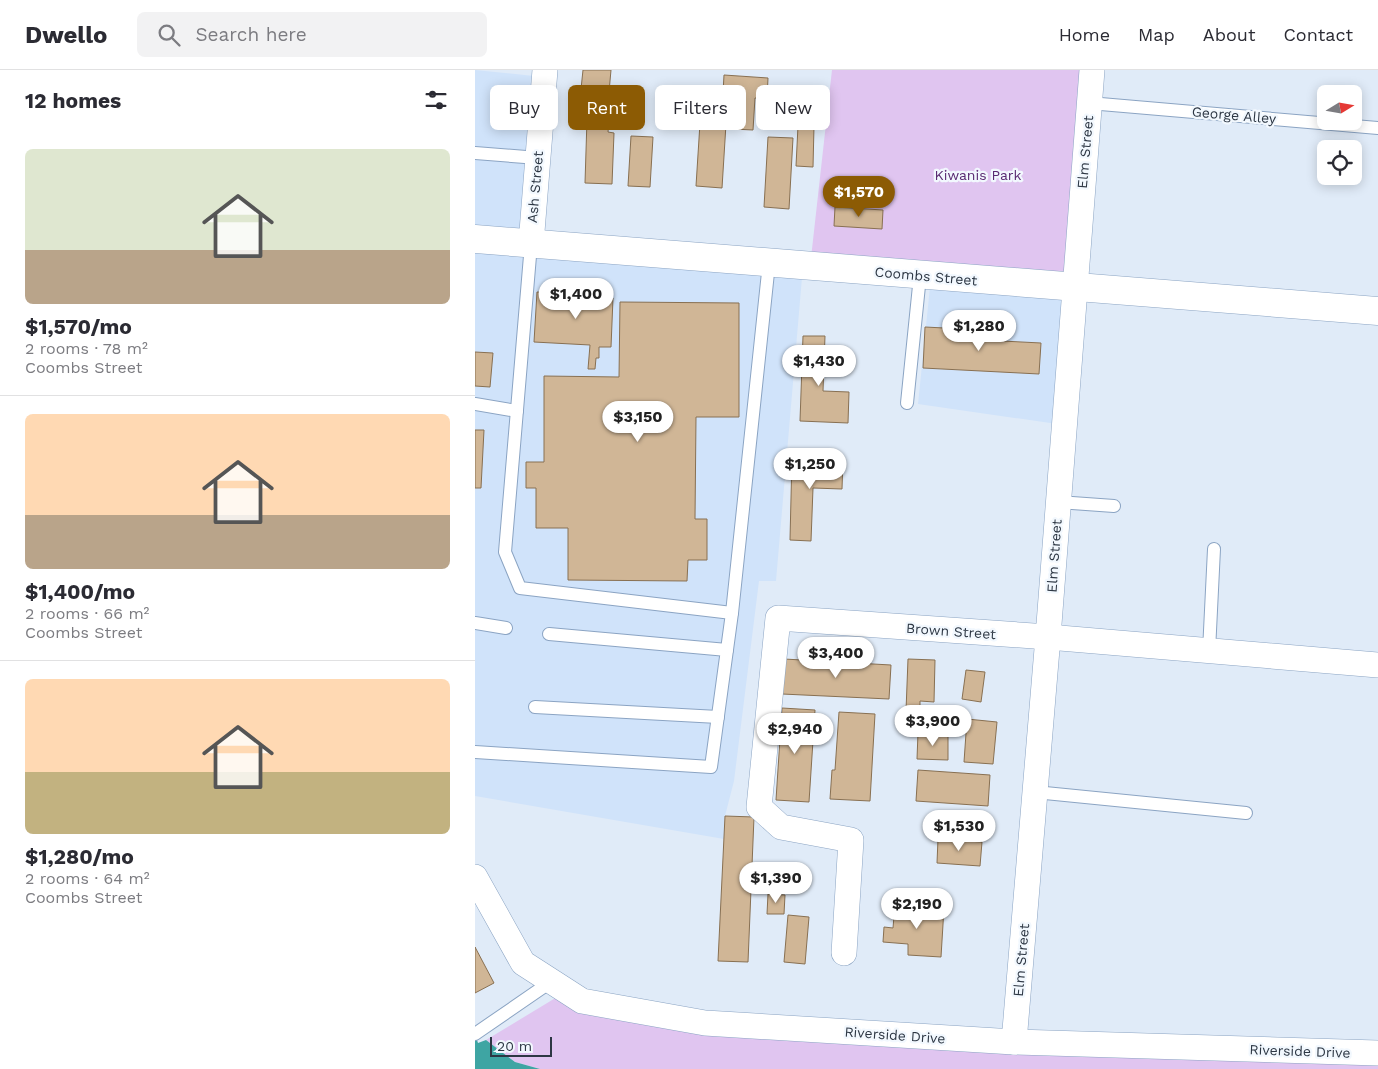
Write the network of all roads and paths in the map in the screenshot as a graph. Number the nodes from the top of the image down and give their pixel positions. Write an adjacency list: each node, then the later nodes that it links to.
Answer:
1 (545, 70): 6 (street, Ash Street)
2 (1092, 70): 3 (street, Elm Street)
3 (1089, 104): 4 (lane, George Alley); 11 (street, Elm Street)
4 (1378, 128)
5 (475, 152): 6 (lane)
6 (537, 158): 8 (street, Ash Street)
7 (475, 239): 8 (street, Coombs Street)
8 (531, 244): 9 (street, Coombs Street); 15 (lane)
9 (769, 263): 10 (street, Coombs Street); 19 (lane)
10 (920, 276): 11 (street, Coombs Street); 13 (lane)
11 (1074, 288): 12 (street, Coombs Street); 16 (street, Elm Street)
12 (1378, 311)
13 (907, 403)
14 (475, 404): 15 (lane)
15 (517, 411): 19 (lane)
16 (1058, 502): 17 (lane); 23 (street, Elm Street)
17 (1114, 506)
18 (1214, 549): 25 (lane)
19 (732, 613): 24 (lane)
20 (475, 623): 21 (lane)
21 (506, 628)
22 (549, 634): 24 (lane)
23 (1048, 637): 25 (street, Brown Street); 30 (street, Elm Street); 33 (street, Brown Street)
24 (727, 650): 28 (lane)
25 (1209, 651): 26 (street, Brown Street)
26 (1378, 665)
27 (535, 707): 28 (lane)
28 (718, 717): 29 (lane)
29 (475, 752)
30 (1035, 792): 31 (lane); 36 (street, Elm Street)
31 (1246, 813)
32 (475, 877): 34 (street, Riverside Drive)
33 (844, 953)
34 (552, 981): 35 (lane); 36 (street, Riverside Drive)
35 (475, 1034)
36 (1014, 1042): 37 (street, Riverside Drive)
37 (1378, 1053)

